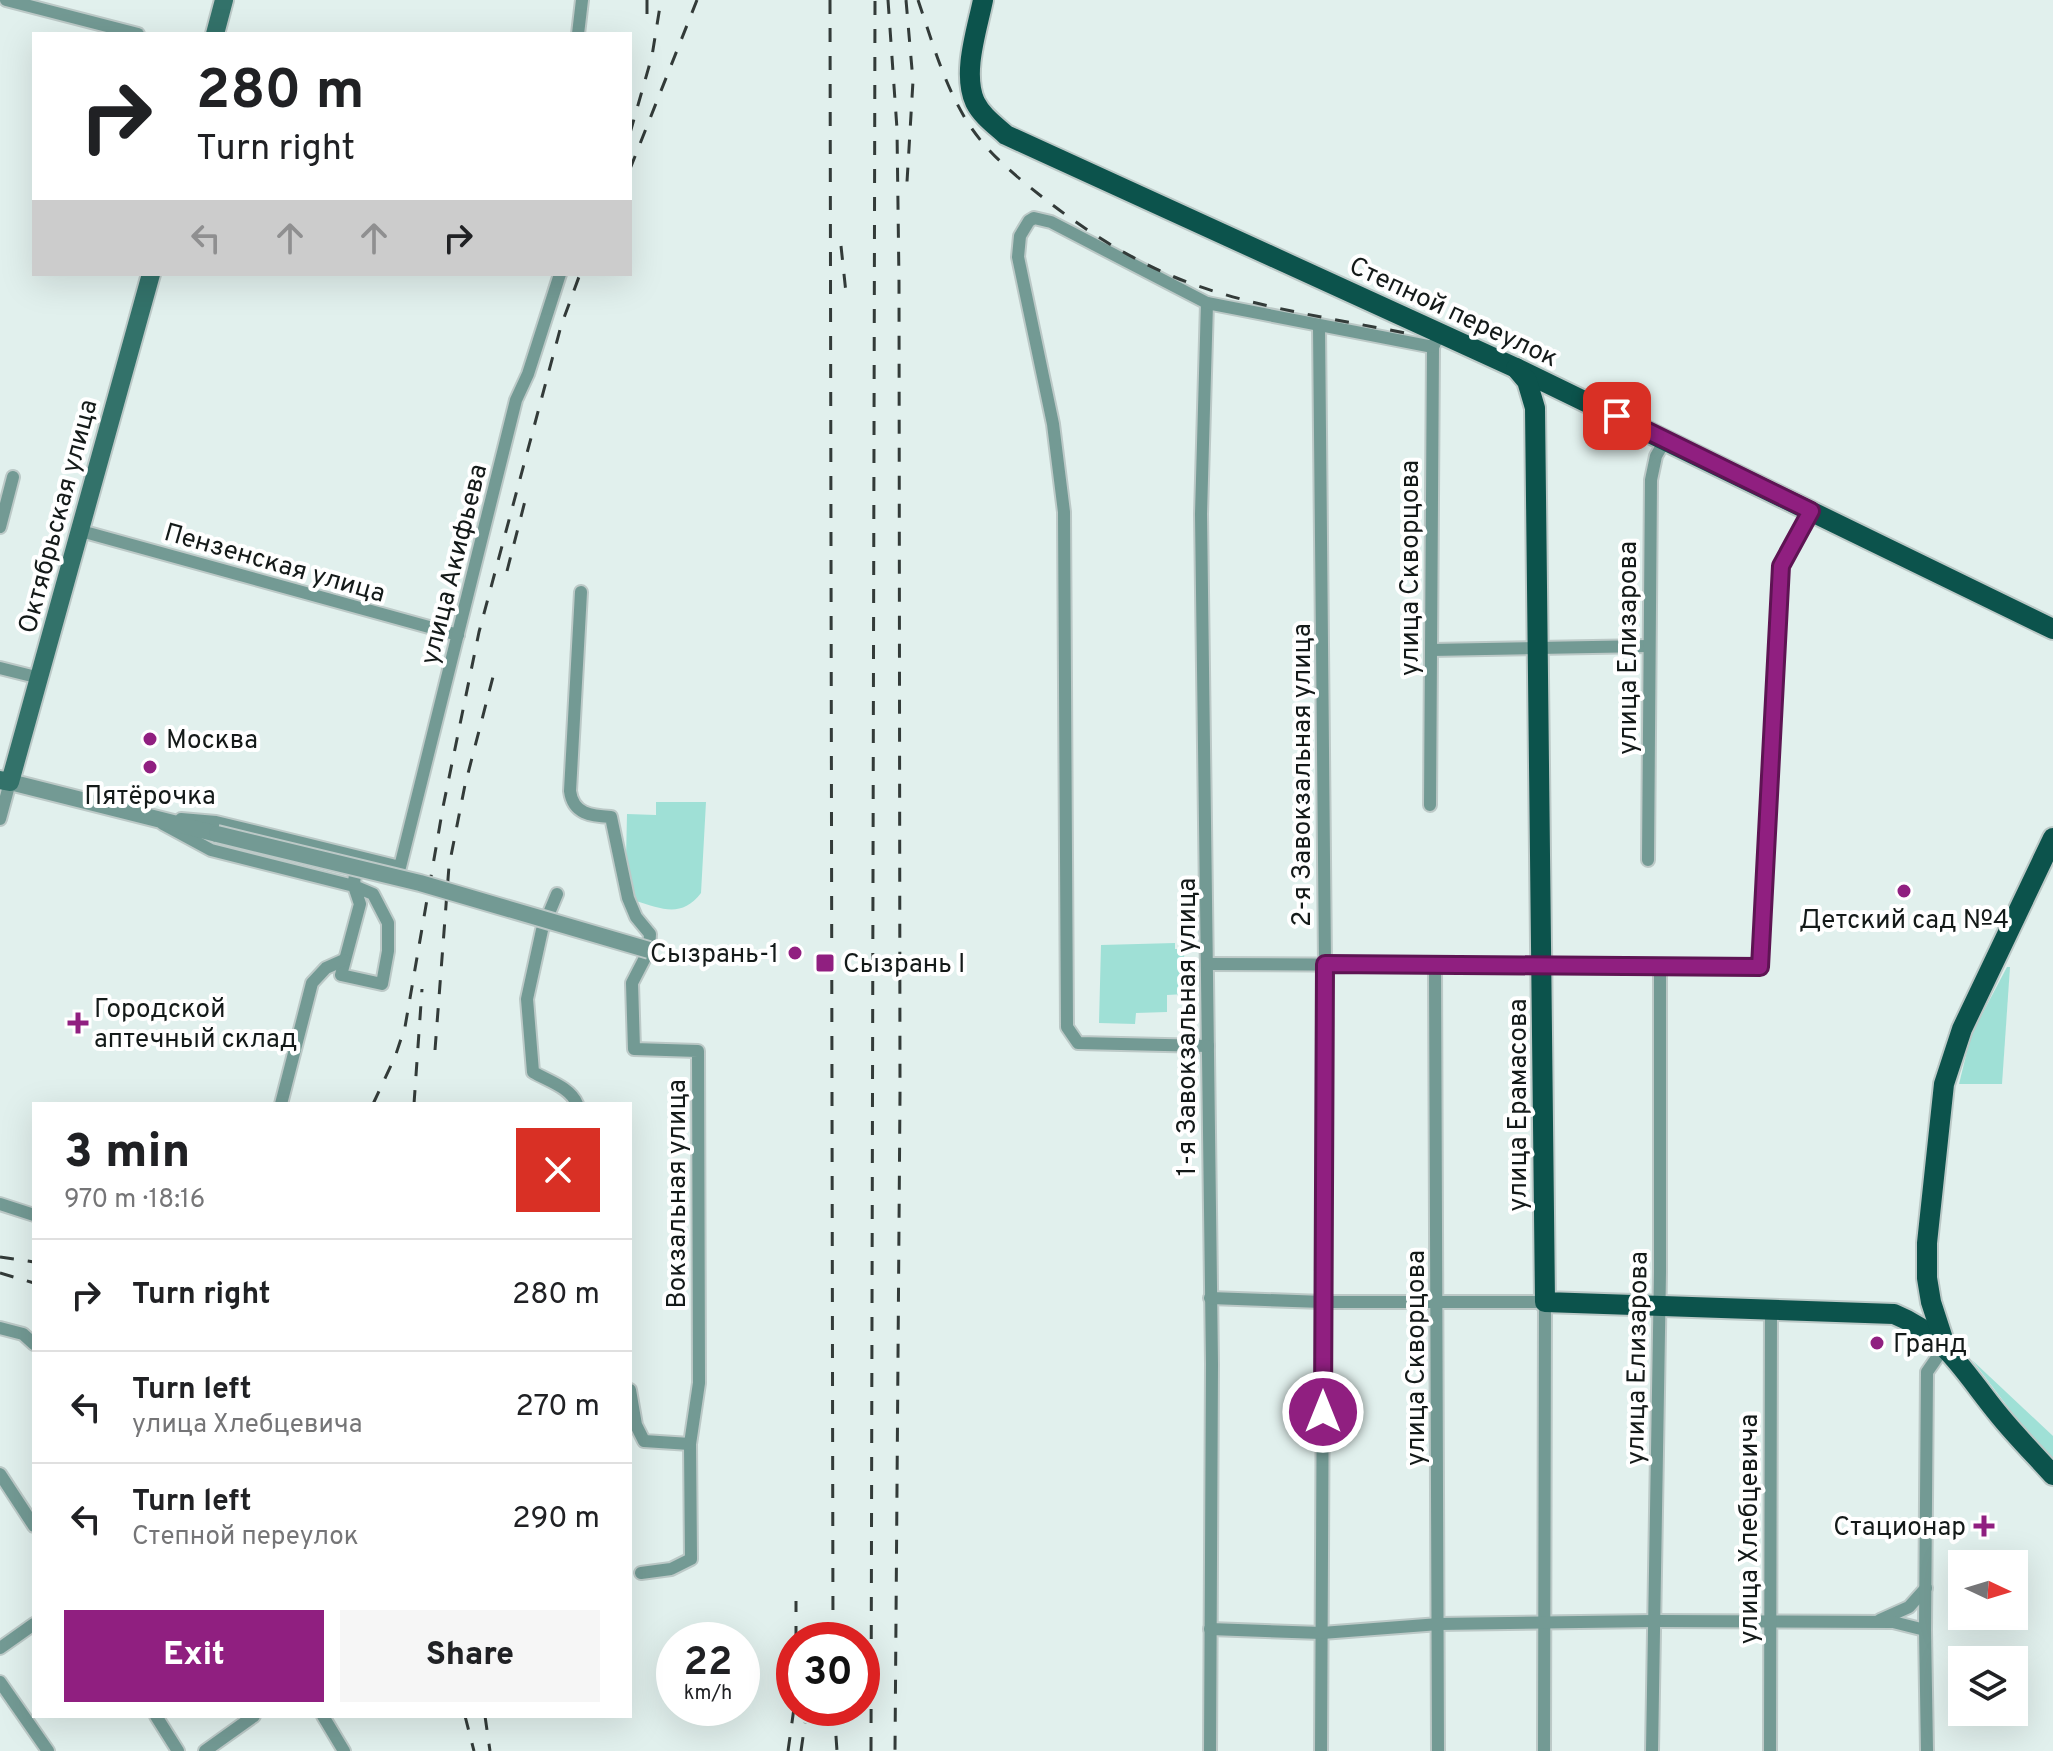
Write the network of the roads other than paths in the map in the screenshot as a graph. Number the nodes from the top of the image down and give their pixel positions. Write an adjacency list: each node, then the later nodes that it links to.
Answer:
1 (6, 0): 5 (street)
2 (224, 0): 6 (main road)
3 (582, 0): 7 (street)
4 (983, 0): 12 (main road, Степной переулок)
5 (130, 32)
6 (216, 32)
7 (578, 32)
8 (150, 276): 20 (main road, Октябрьская улица)
9 (559, 276): 23 (street, улица Акифьева)
10 (1207, 303): 11 (street); 40 (street, 1-я Завокзальная улица); 45 (street)
11 (1319, 326): 12 (street); 41 (street, 2-я Завокзальная улица)
12 (1436, 340): 13 (main road, Степной переулок); 26 (street, улица Скворцова)
13 (1516, 368): 14 (main road, Степной переулок); 15 (main road, улица Ерамасова)
14 (1568, 392): 15 (main road); 16 (main road, Степной переулок)
15 (1535, 408): 25 (main road, улица Ерамасова)
16 (1666, 439): 18 (main road, Степной переулок); 24 (street, улица Елизарова)
17 (13, 477): 19 (street)
18 (1811, 511): 22 (main road, Степной переулок); 44 (street)
19 (0, 527)
20 (81, 531): 23 (street, Пензенская улица); 28 (main road, Октябрьская улица)
21 (581, 592): 38 (street)
22 (2053, 629)
23 (458, 635): 34 (street, улица Акифьева)
24 (1648, 646): 25 (street); 35 (street, улица Елизарова)
25 (1539, 648): 26 (street); 43 (main road, улица Ерамасова)
26 (1431, 650): 30 (street, улица Скворцова)
27 (0, 668): 28 (street)
28 (40, 678): 29 (main road, Октябрьская улица)
29 (5, 781): 31 (street); 32 (street, Октябрьская улица)
30 (1430, 805)
31 (150, 817): 34 (street); 36 (street); 38 (street, bridge)
32 (0, 819)
33 (2053, 838): 50 (main road)
34 (357, 856): 36 (street)
35 (1648, 860)
36 (354, 886): 39 (street); 39 (street)
37 (557, 894): 47 (street)
38 (647, 955): 62 (street, Вокзальная улица)
39 (344, 960): 46 (street)
40 (1208, 964): 41 (street); 45 (street, 1-я Завокзальная улица)
41 (1325, 964): 42 (street); 52 (street, 2-я Завокзальная улица)
42 (1435, 965): 43 (street); 54 (street, улица Скворцова)
43 (1542, 965): 44 (street); 53 (main road, улица Ерамасова)
44 (1660, 966): 55 (street, улица Елизарова)
45 (1208, 1046): 51 (street, 1-я Завокзальная улица)
46 (282, 1102)
47 (576, 1102)
48 (0, 1204): 49 (street)
49 (32, 1214)
50 (1927, 1278): 57 (main road); 60 (main road)
51 (1210, 1298): 52 (street); 74 (street, 1-я Завокзальная улица)
52 (1323, 1302): 54 (street); 76 (street, 2-я Завокзальная улица)
53 (1545, 1302): 54 (street); 55 (main road); 71 (street, улица Ерамасова)
54 (1437, 1303): 72 (street, улица Скворцова)
55 (1659, 1304): 56 (main road); 68 (street, улица Елизарова)
56 (1771, 1308): 57 (main road); 69 (street, улица Хлебцевича)
57 (1894, 1314): 60 (main road)
58 (0, 1328): 59 (street)
59 (32, 1342)
60 (1945, 1346): 64 (main road); 67 (street)
61 (632, 1402): 62 (street)
62 (690, 1444): 66 (street, Вокзальная улица)
63 (0, 1474): 65 (street)
64 (2053, 1475)
65 (32, 1523)
66 (641, 1573)
67 (1926, 1588): 70 (street); 75 (street)
68 (1654, 1621): 69 (street); 71 (street); 90 (street, улица Елизарова)
69 (1769, 1621): 70 (street); 91 (street, улица Хлебцевича)
70 (1875, 1622): 75 (street)
71 (1544, 1623): 72 (street); 89 (street, улица Ерамасова)
72 (1439, 1624): 76 (street); 88 (street, улица Скворцова)
73 (32, 1625): 77 (street)
74 (1210, 1629): 76 (street); 86 (street, 1-я Завокзальная улица)
75 (1925, 1630): 92 (street)
76 (1322, 1633): 87 (street, 2-я Завокзальная улица)
77 (0, 1648)
78 (0, 1682): 82 (street)
79 (157, 1718): 83 (street)
80 (251, 1718): 84 (street)
81 (324, 1718): 85 (street)
82 (48, 1751)
83 (178, 1751)
84 (205, 1751)
85 (344, 1751)
86 (1210, 1751)
87 (1321, 1751)
88 (1438, 1751)
89 (1544, 1751)
90 (1652, 1751)
91 (1770, 1751)
92 (1927, 1751)

